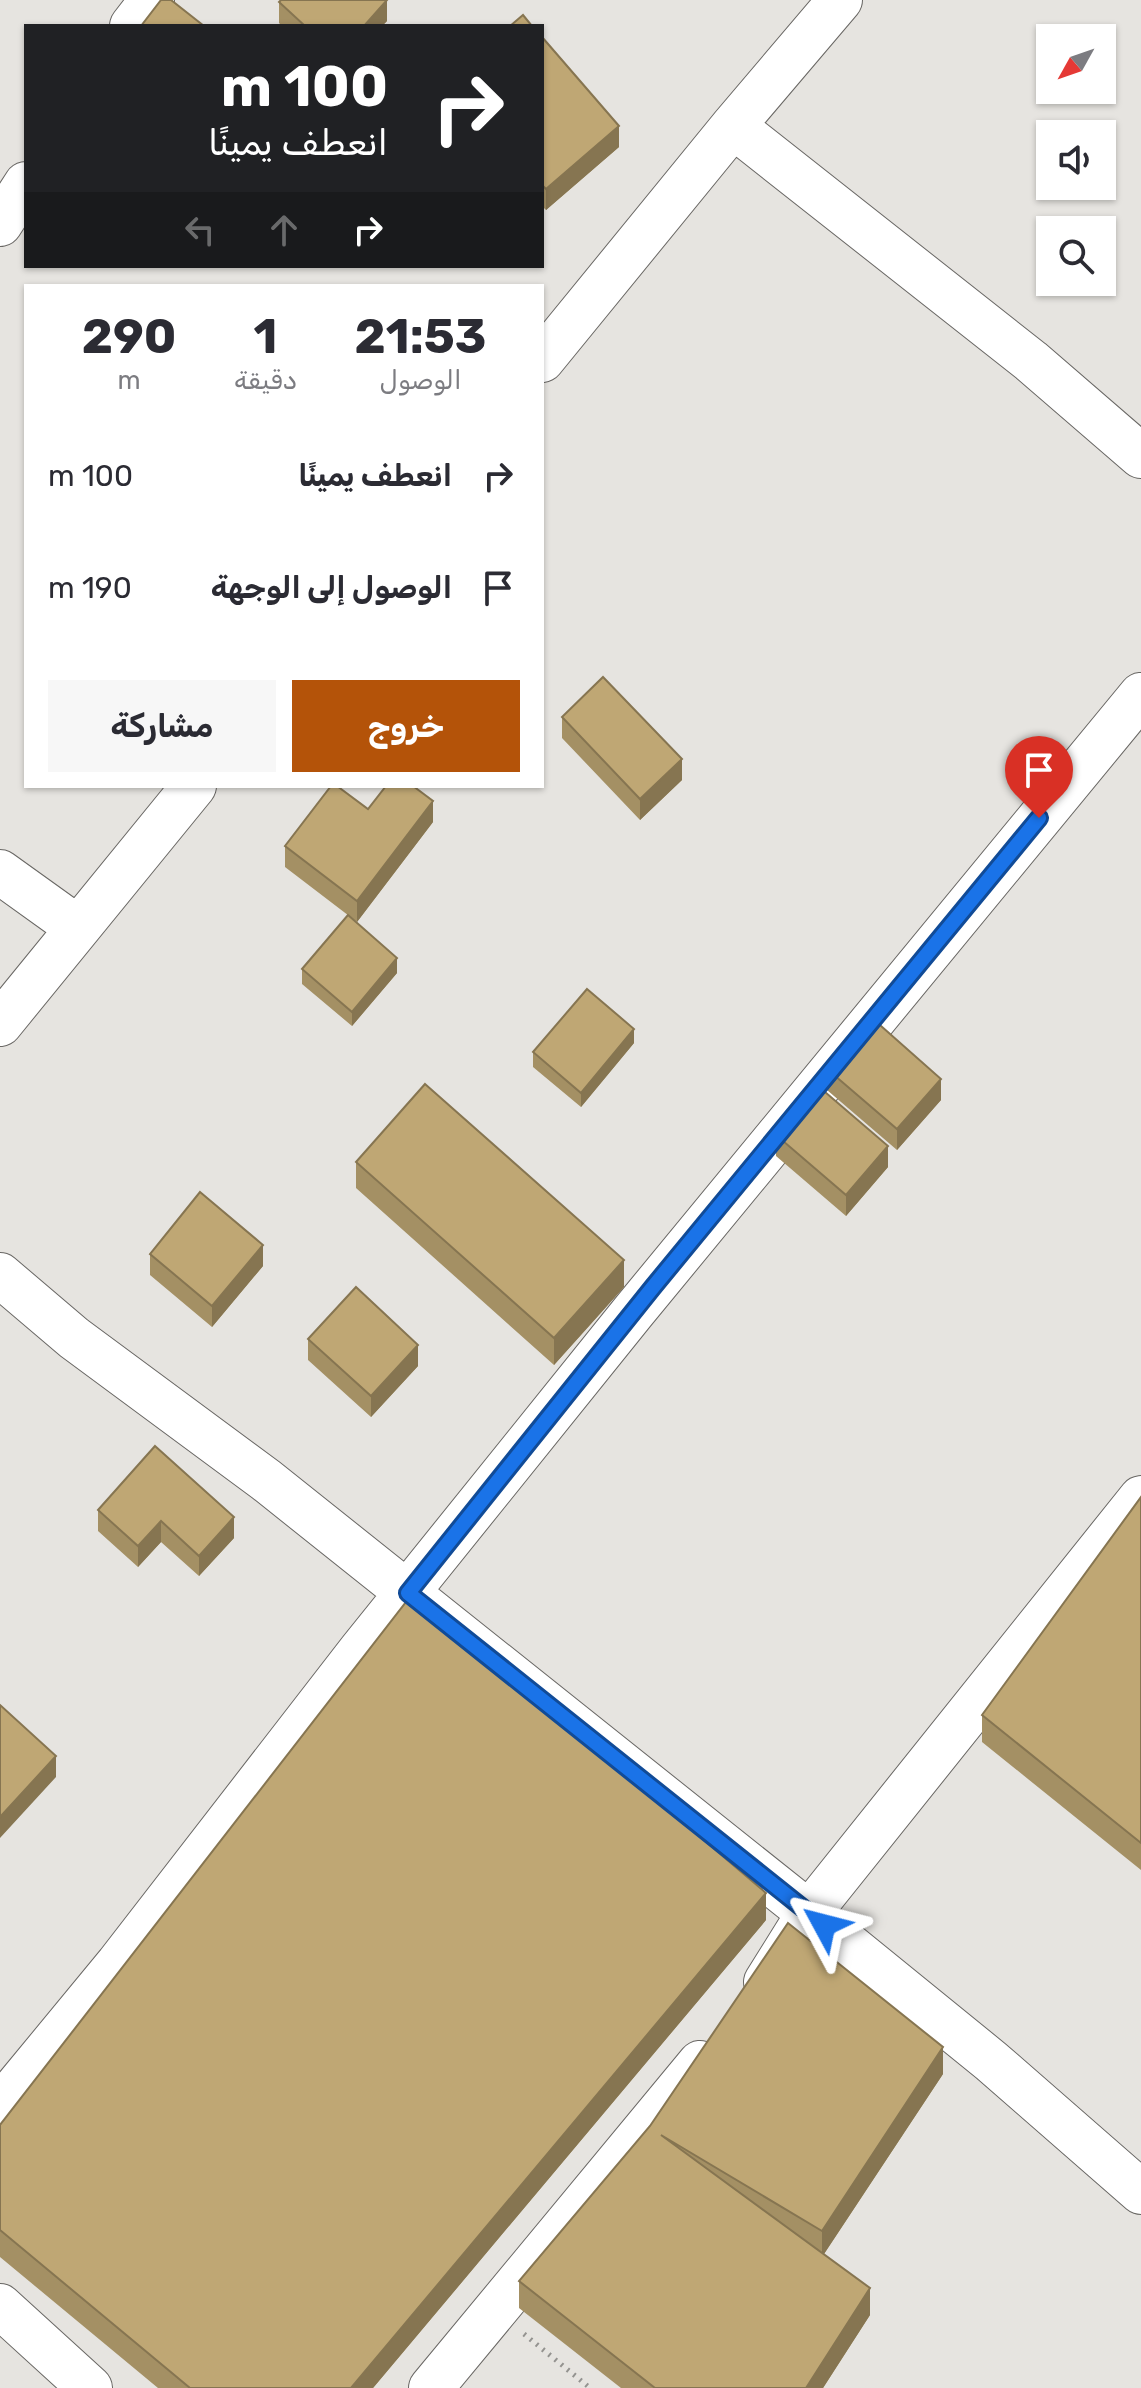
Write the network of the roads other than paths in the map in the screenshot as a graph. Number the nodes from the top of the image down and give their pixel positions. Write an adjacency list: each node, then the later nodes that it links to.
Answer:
1 (152, 0): 3 (street)
2 (840, 0): 4 (street)
3 (134, 24)
4 (733, 126): 7 (street); 8 (street)
5 (24, 187): 6 (street)
6 (0, 224)
7 (544, 358)
8 (1141, 456)
9 (1141, 695): 16 (street)
10 (192, 788): 12 (street)
11 (0, 872): 12 (street)
12 (78, 928): 13 (street)
13 (0, 1024)
14 (0, 1275): 16 (street)
15 (1141, 1498): 17 (street)
16 (408, 1593): 17 (street); 18 (street)
17 (809, 1913): 19 (street); 22 (street)
18 (0, 2107)
19 (1141, 2192)
20 (0, 2306): 21 (street)
21 (90, 2388)
22 (431, 2388)

